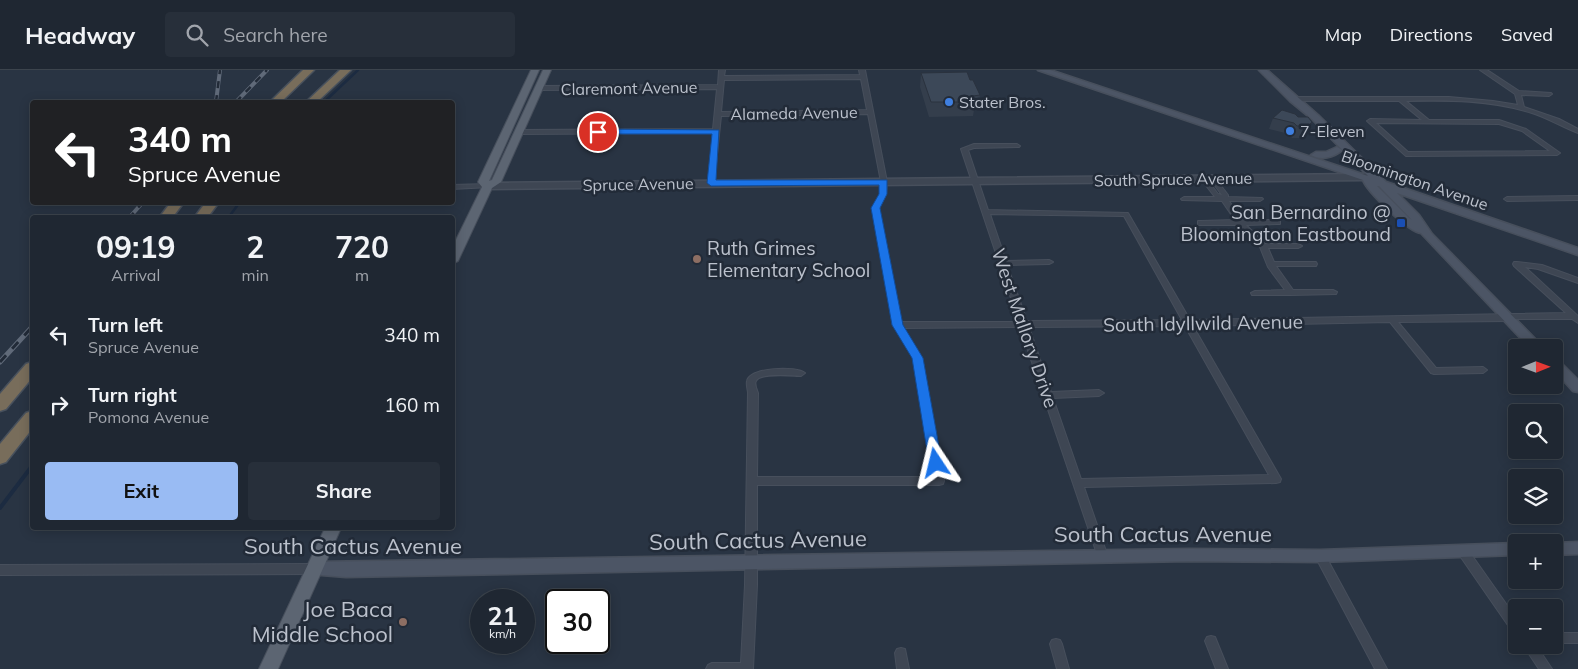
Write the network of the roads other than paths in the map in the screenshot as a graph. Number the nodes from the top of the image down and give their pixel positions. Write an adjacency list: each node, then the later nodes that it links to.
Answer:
1 (301, 70): 20 (highway)
2 (309, 70): 21 (highway)
3 (336, 70): 22 (highway)
4 (346, 70): 23 (highway)
5 (535, 70): 45 (main road)
6 (546, 70): 15 (main road)
7 (722, 70): 13 (street)
8 (1042, 70): 16 (main road, Bloomington Avenue)
9 (1062, 70): 25 (main road, Bloomington Avenue)
10 (1263, 70): 24 (main road)
11 (1483, 70): 17 (street)
12 (862, 73): 13 (street, Claremont Avenue); 27 (street)
13 (721, 78): 14 (street)
14 (720, 87): 15 (street, Claremont Avenue); 28 (street)
15 (539, 88): 31 (main road)
16 (1114, 93): 25 (main road); 37 (main road, Bloomington Avenue)
17 (1518, 93): 18 (street); 26 (street)
18 (1549, 94)
19 (1400, 99): 24 (street); 26 (street); 29 (street)
20 (277, 100)
21 (277, 100)
22 (307, 100)
23 (313, 100)
24 (1293, 100): 34 (main road); 37 (main road)
25 (1160, 103): 35 (main road, Bloomington Avenue)
26 (1521, 107): 30 (street)
27 (870, 112): 28 (street, Alameda Avenue); 41 (street)
28 (718, 114): 32 (street)
29 (1427, 121): 29 (street)
30 (1578, 131)
31 (518, 132): 32 (street, Alameda Avenue); 45 (main road)
32 (716, 132): 42 (street)
33 (1017, 146): 40 (street, West Mallory Drive)
34 (1337, 150): 35 (main road); 36 (main road)
35 (1316, 155): 36 (main road, Bloomington Avenue)
36 (1354, 168): 37 (main road)
37 (1368, 176): 39 (street, South Spruce Avenue); 43 (main road, Bloomington Avenue); 61 (main road); 62 (main road, Bloomington Avenue)
38 (1204, 179): 39 (street, South Spruce Avenue); 40 (street, South Spruce Avenue); 48 (street)
39 (1213, 179): 48 (street)
40 (974, 181): 41 (street, Spruce Avenue); 55 (street, West Mallory Drive)
41 (884, 182): 42 (street, Spruce Avenue); 79 (street)
42 (711, 183): 45 (street, Spruce Avenue)
43 (1383, 185): 51 (main road, Bloomington Avenue); 54 (main road)
44 (455, 186): 45 (street, Spruce Avenue)
45 (488, 186): 66 (main road)
46 (1578, 198): 50 (street)
47 (1184, 199): 48 (street)
48 (1224, 199): 49 (street); 58 (street)
49 (1260, 199)
50 (1507, 199)
51 (1423, 200): 54 (main road); 65 (main road, Bloomington Avenue)
52 (176, 205): 56 (highway)
53 (211, 205): 57 (highway)
54 (1403, 205): 61 (main road)
55 (986, 212): 68 (street, West Mallory Drive); 78 (street)
56 (167, 215)
57 (202, 215)
58 (1240, 222): 59 (street); 60 (street); 63 (street)
59 (1278, 222)
60 (1201, 223)
61 (1428, 236): 75 (main road)
62 (1578, 243)
63 (1263, 246): 64 (street); 69 (street)
64 (1298, 246)
65 (1578, 252)
66 (455, 255)
67 (1049, 262): 68 (street)
68 (1003, 263): 80 (street, West Mallory Drive)
69 (1271, 264): 70 (street); 74 (street)
70 (1313, 264)
71 (1578, 281): 76 (street)
72 (1333, 292): 74 (street)
73 (1255, 293): 74 (street)
74 (1291, 293)
75 (1508, 317): 76 (street, South Idyllwild Avenue); 77 (street, South Idyllwild Avenue); 81 (main road)
76 (1576, 318)
77 (1392, 320): 78 (street, South Idyllwild Avenue); 83 (street)
78 (1188, 323): 80 (street, South Idyllwild Avenue); 94 (street)
79 (897, 325): 80 (street, South Idyllwild Avenue); 93 (street)
80 (1024, 325): 89 (street, West Mallory Drive)
81 (1529, 339)
82 (30, 370): 90 (highway)
83 (1483, 370)
84 (1563, 372): 87 (main road)
85 (801, 373): 86 (street)
86 (758, 374): 93 (street)
87 (1578, 388)
88 (1099, 393): 89 (street)
89 (1048, 395): 94 (street, West Mallory Drive)
90 (0, 405)
91 (30, 419): 92 (highway)
92 (0, 456)
93 (752, 481): 102 (street)
94 (1079, 483): 101 (street, West Mallory Drive)
95 (332, 530): 103 (main road)
96 (1563, 548): 97 (main road)
97 (1578, 548)
98 (1508, 549): 99 (main road, South Cactus Avenue)
99 (1462, 550): 100 (main road, South Cactus Avenue); 105 (street)
100 (1320, 556): 101 (main road, South Cactus Avenue); 118 (street)
101 (1102, 557): 102 (main road, South Cactus Avenue)
102 (751, 563): 103 (main road, South Cactus Avenue); 114 (street)
103 (315, 569): 104 (street, South Cactus Avenue); 112 (main road)
104 (0, 570)
105 (1508, 616)
106 (1563, 638): 107 (street)
107 (1578, 638)
108 (1211, 641): 117 (street)
109 (1056, 644): 116 (street)
110 (901, 653): 115 (street)
111 (1535, 654): 119 (street)
112 (268, 669)
113 (712, 669): 114 (street)
114 (747, 669)
115 (903, 669)
116 (1063, 669)
117 (1222, 669)
118 (1381, 669)
119 (1546, 669)

